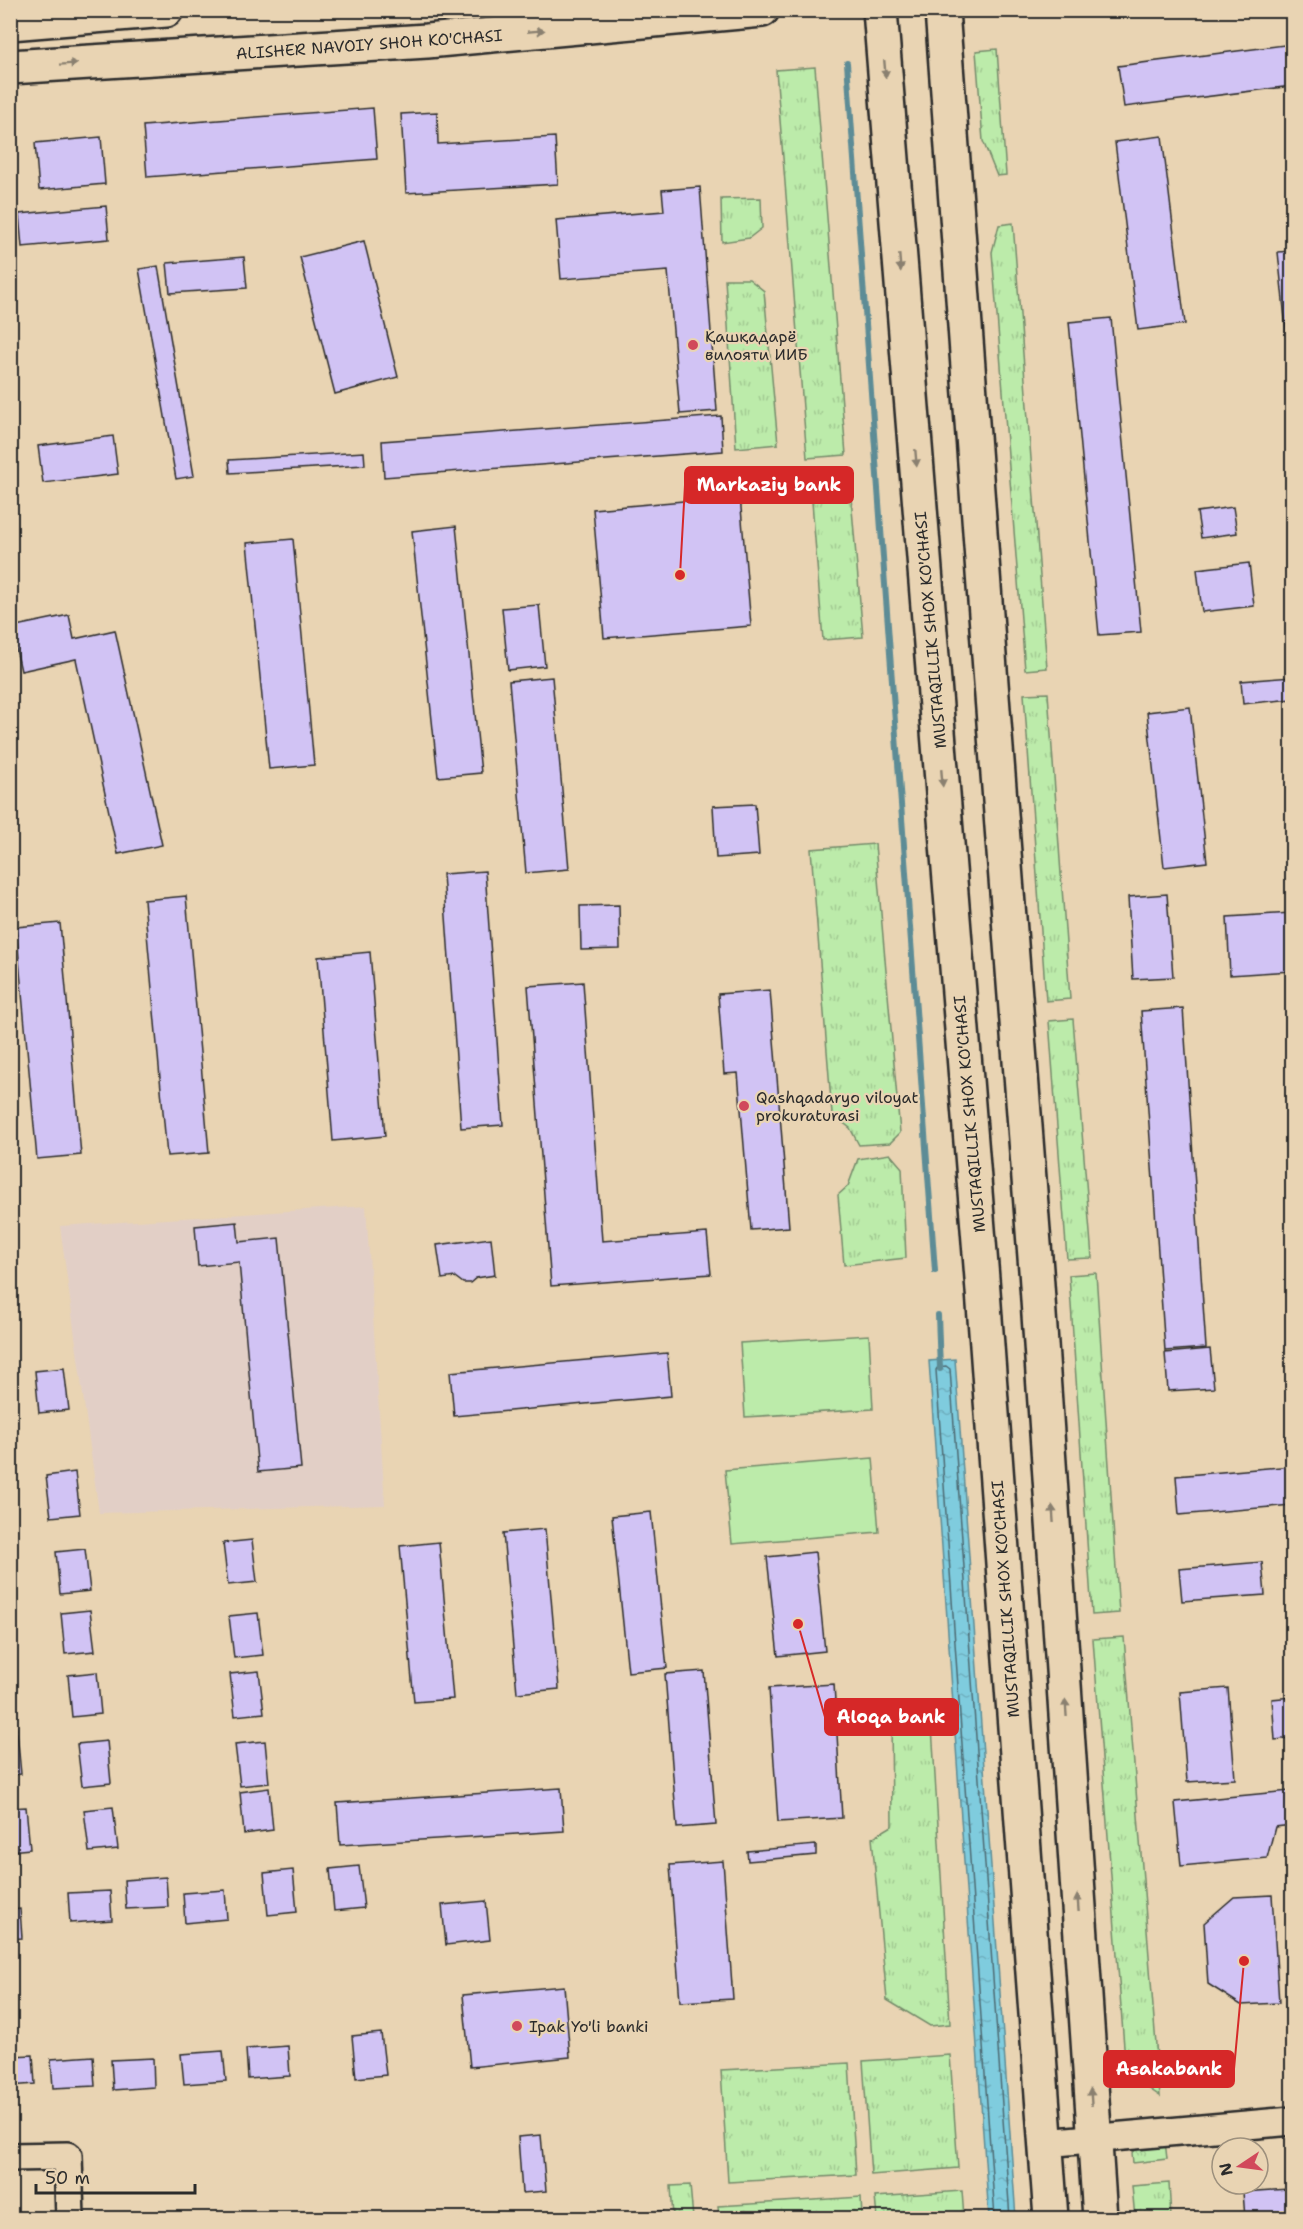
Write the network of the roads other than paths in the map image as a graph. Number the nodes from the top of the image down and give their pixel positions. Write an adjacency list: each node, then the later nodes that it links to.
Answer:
1 (166, 10): 5 (main road)
2 (762, 10): 6 (main road, ALISHER NAVOIY SHOH KO'CHASI, one-way to 2)
3 (880, 10): 9 (main road, MUSTAQILLIK SHOX KO'CHASI, one-way to 9)
4 (942, 10): 8 (main road, one-way to 4)
5 (10, 23)
6 (10, 67)
7 (1293, 2121): 8 (street)
8 (1094, 2140): 9 (street); 13 (main road)
9 (1045, 2143): 12 (main road, MUSTAQILLIK SHOX KO'CHASI)
10 (10, 2157): 11 (street)
11 (70, 2218)
12 (1051, 2218)
13 (1100, 2218)

